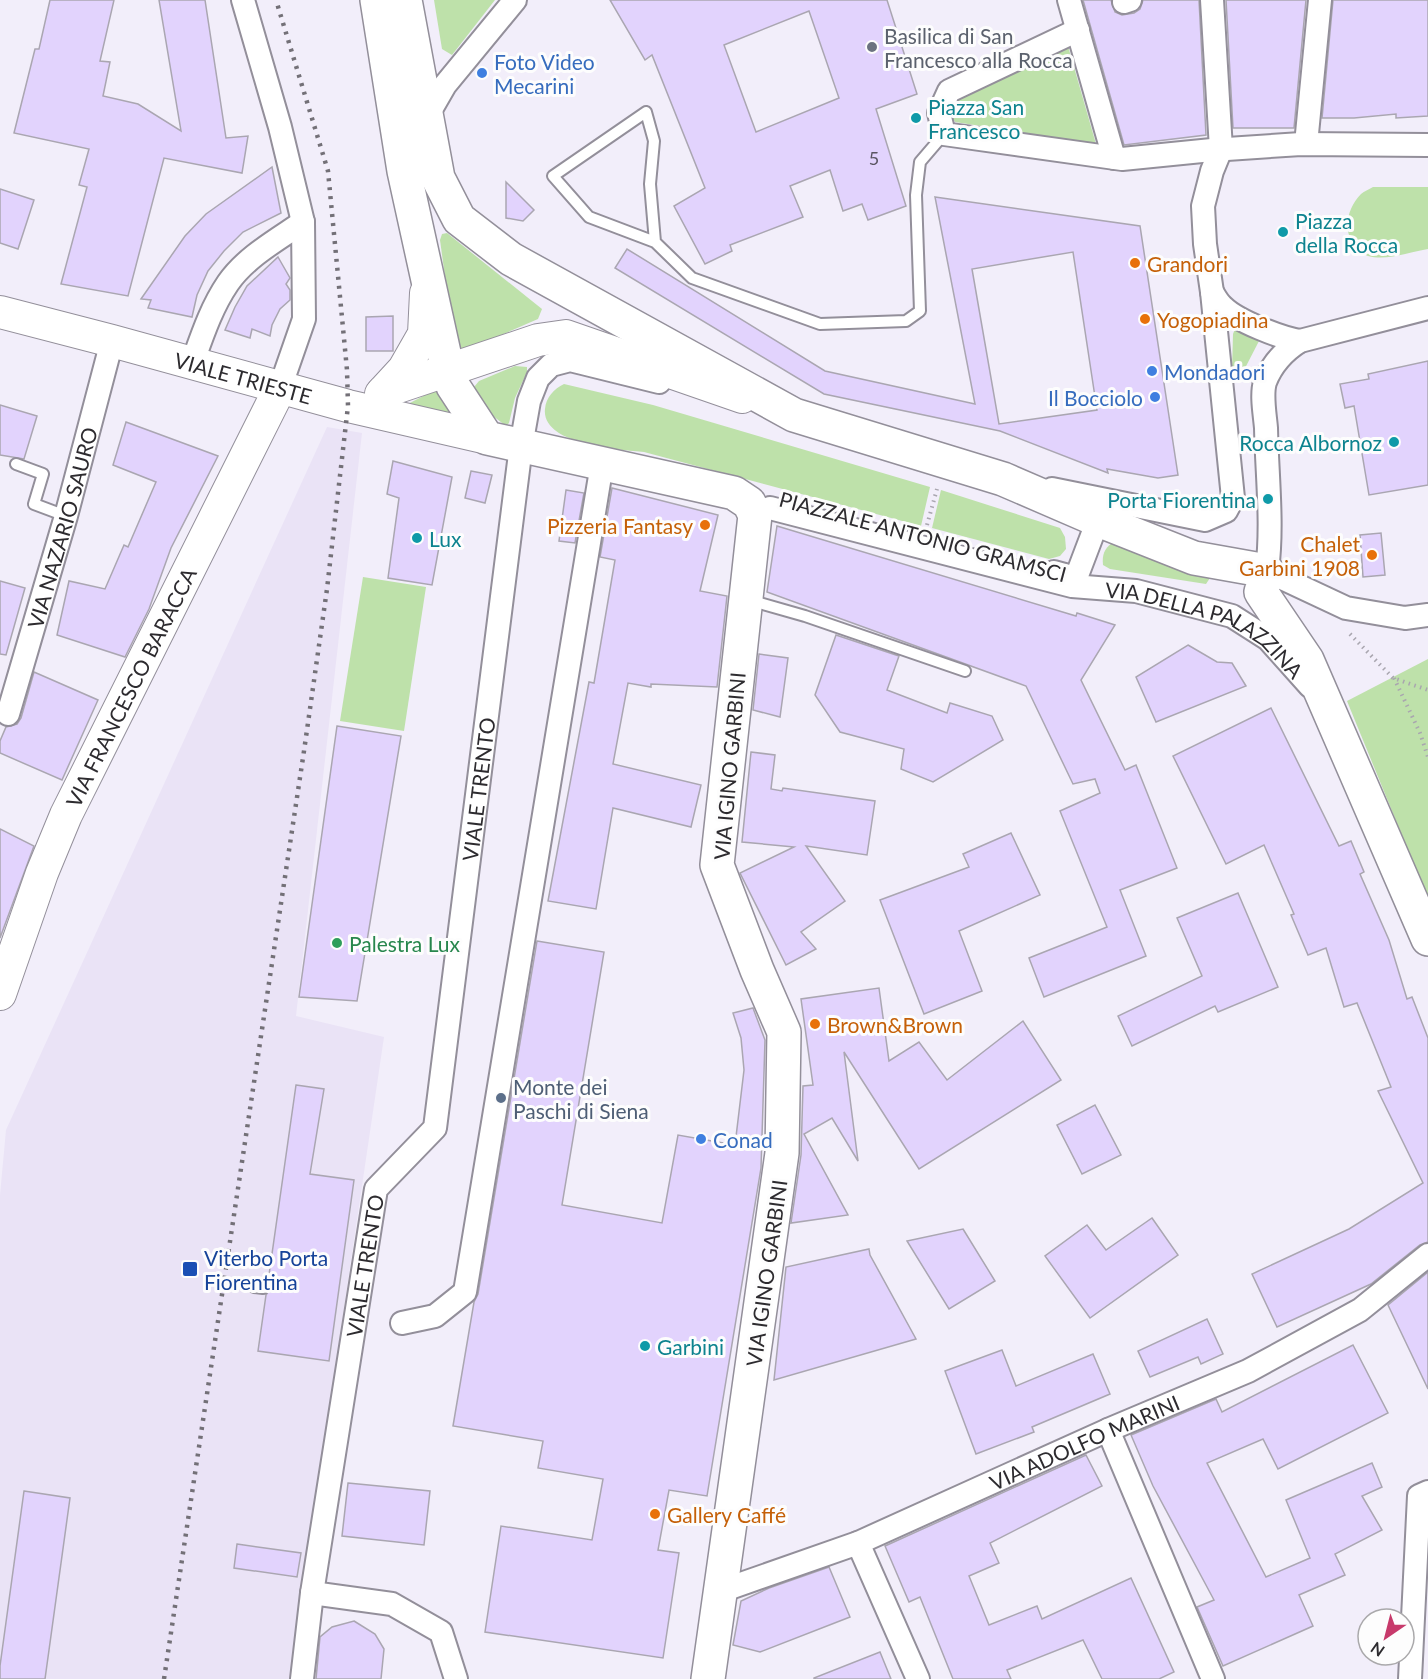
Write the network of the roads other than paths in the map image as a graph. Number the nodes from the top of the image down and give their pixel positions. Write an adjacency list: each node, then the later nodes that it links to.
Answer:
1 (243, 0): 14 (street)
2 (377, 0): 16 (main road)
3 (405, 0): 8 (main road)
4 (515, 0): 8 (street)
5 (1212, 0): 12 (street)
6 (1320, 0): 10 (street)
7 (1073, 15): 9 (street); 13 (street)
8 (426, 118): 28 (main road)
9 (944, 134): 13 (street); 15 (lane)
10 (1306, 144): 11 (street); 12 (street)
11 (1428, 145)
12 (1221, 149): 13 (street); 17 (street)
13 (1114, 158)
14 (303, 222): 22 (street); 24 (street)
15 (655, 242): 15 (lane)
16 (427, 279): 23 (main road); 25 (main road)
17 (1212, 292): 21 (street); 34 (street)
18 (1428, 308): 21 (street)
19 (0, 312): 20 (main road, VIALE TRIESTE)
20 (112, 341): 22 (main road, VIALE TRIESTE); 36 (street, VIA NAZARIO SAURO)
21 (1300, 341): 38 (street)
22 (192, 364): 24 (main road, VIALE TRIESTE)
23 (448, 371): 25 (main road); 28 (main road); 29 (main road)
24 (280, 388): 27 (main road, VIALE TRIESTE); 46 (main road, VIA FRANCESCO BARACCA)
25 (383, 392): 27 (main road)
26 (529, 401): 28 (street); 30 (street); 31 (street)
27 (353, 407): 29 (main road, VIALE TRIESTE)
28 (794, 415): 34 (main road)
29 (487, 438): 30 (main road, PIAZZALE ANTONIO GRAMSCI)
30 (521, 446): 31 (main road, PIAZZALE ANTONIO GRAMSCI); 53 (street, VIALE TRENTO)
31 (568, 456): 33 (main road, PIAZZALE ANTONIO GRAMSCI)
32 (16, 464): 36 (lane)
33 (602, 464): 35 (main road, PIAZZALE ANTONIO GRAMSCI); 48 (street)
34 (1003, 478): 37 (main road)
35 (744, 504): 37 (street, PIAZZALE ANTONIO GRAMSCI); 39 (street, PIAZZALE ANTONIO GRAMSCI); 40 (main road, VIA IGINO GARBINI)
36 (66, 516): 44 (street, VIA NAZARIO SAURO)
37 (1098, 520): 38 (main road)
38 (1267, 571): 41 (street); 43 (main road, VIA DELLA PALAZZINA)
39 (1072, 586): 43 (street, VIA DELLA PALAZZINA)
40 (746, 599): 42 (lane); 52 (main road, VIA IGINO GARBINI)
41 (1428, 615)
42 (965, 671)
43 (1323, 700): 45 (main road, VIA DELLA PALAZZINA)
44 (9, 714)
45 (1428, 939)
46 (0, 994)
47 (1428, 1255): 49 (street, VIA ADOLFO MARINI)
48 (402, 1323)
49 (1108, 1430): 51 (street, VIA ADOLFO MARINI); 58 (street)
50 (1428, 1492): 59 (street)
51 (858, 1543): 52 (street, VIA ADOLFO MARINI); 57 (street)
52 (721, 1591): 56 (main road, VIA IGINO GARBINI)
53 (312, 1593): 54 (street, VIALE TRENTO); 55 (street)
54 (302, 1679)
55 (456, 1679)
56 (708, 1679)
57 (918, 1679)
58 (1214, 1679)
59 (1410, 1679)

